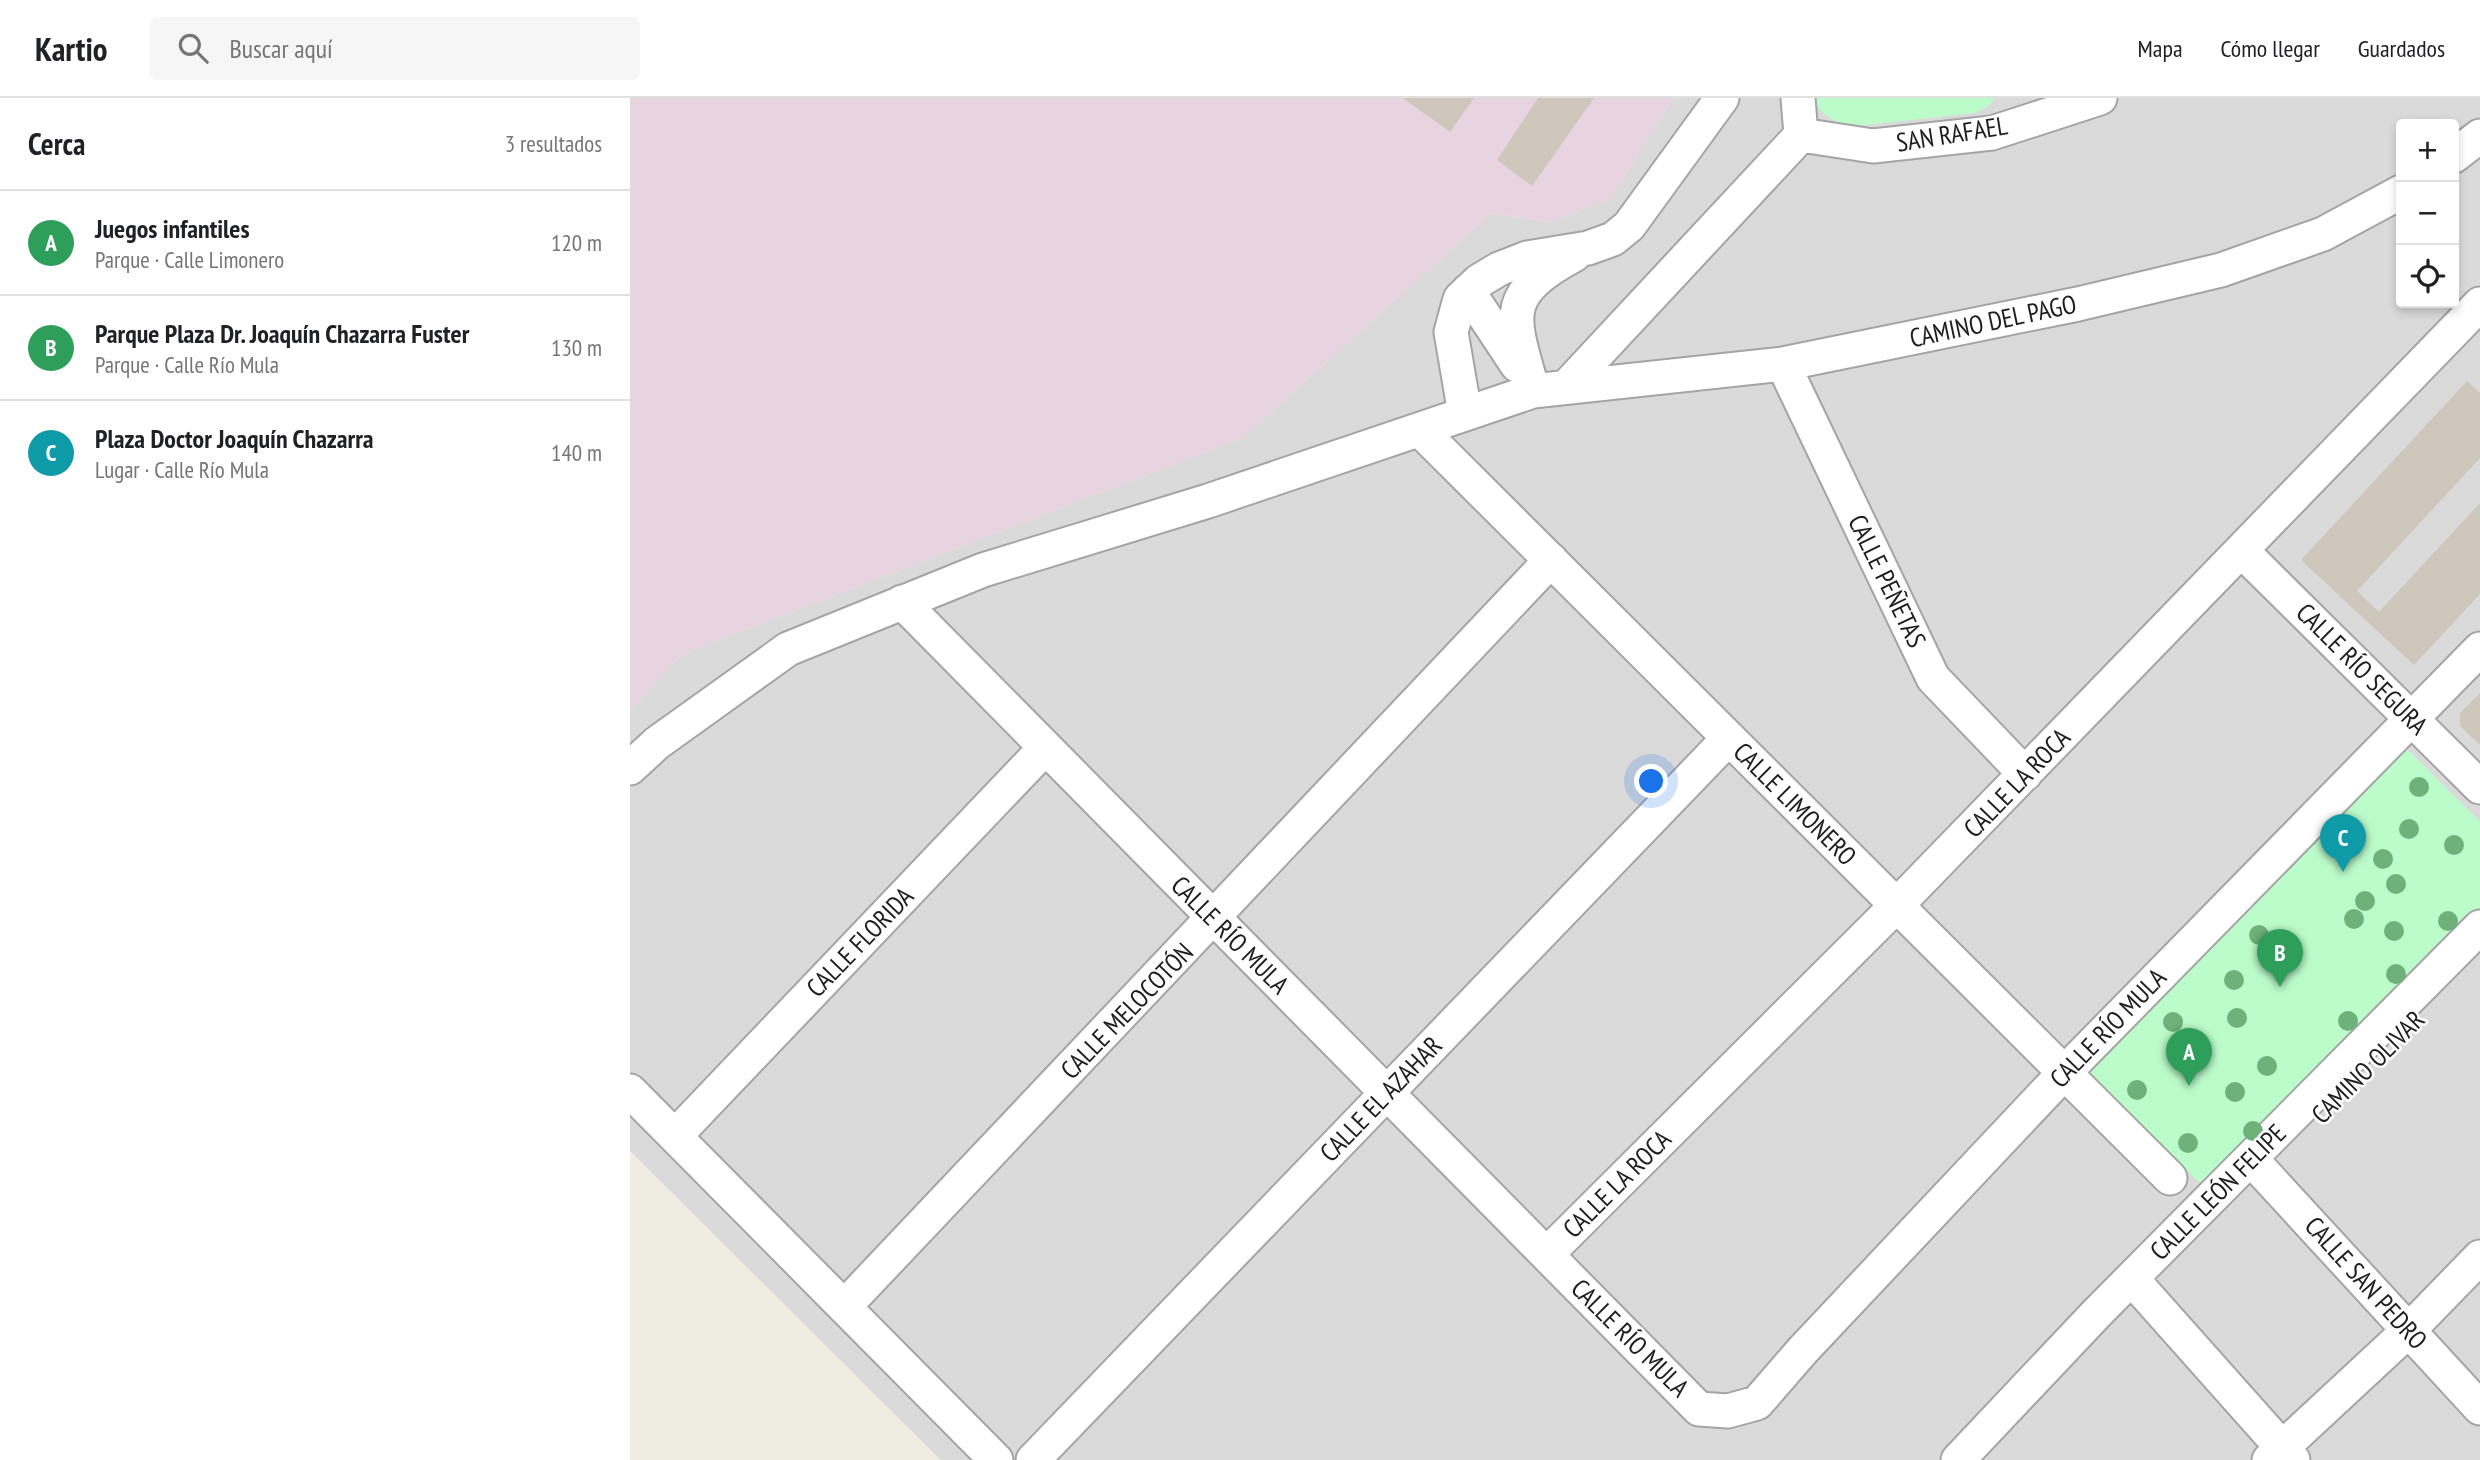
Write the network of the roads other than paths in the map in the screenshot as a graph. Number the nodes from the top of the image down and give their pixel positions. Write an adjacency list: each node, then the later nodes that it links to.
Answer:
1 (1722, 98): 8 (street)
2 (1798, 98): 4 (street)
3 (2100, 98): 4 (street, SAN RAFAEL)
4 (1801, 135): 12 (street)
5 (2480, 136): 6 (street)
6 (2459, 152)
7 (2396, 195): 11 (street, CAMINO DEL PAGO)
8 (1588, 248): 9 (street); 13 (street)
9 (1468, 291): 13 (street); 14 (street)
10 (2480, 304): 16 (street, CALLE LA ROCA)
11 (1783, 364): 12 (street, CAMINO DEL PAGO); 24 (street, CALLE PEÑETAS)
12 (1568, 385): 13 (street, CAMINO DEL PAGO)
13 (1534, 391): 14 (street, CAMINO DEL PAGO)
14 (1465, 414): 15 (street, CAMINO DEL PAGO)
15 (1420, 430): 17 (street, CALLE LIMONERO); 18 (street, CAMINO DEL PAGO)
16 (2243, 552): 20 (street, CALLE RÍO SEGURA); 24 (street, CALLE LA ROCA)
17 (1551, 560): 21 (street, CALLE LIMONERO); 27 (street, CALLE MELOCOTÓN)
18 (902, 601): 22 (street, CALLE RÍO MULA); 23 (street, CAMINO DEL PAGO)
19 (2480, 649): 20 (street, CALLE RÍO MULA)
20 (2412, 719): 25 (street, CALLE RÍO SEGURA); 30 (street, CALLE RÍO MULA)
21 (1730, 738): 26 (street, CALLE LIMONERO); 32 (street, CALLE EL AZAHAR)
22 (1045, 748): 27 (street, CALLE RÍO MULA); 33 (street, CALLE FLORIDA)
23 (630, 768)
24 (2025, 774): 26 (street, CALLE LA ROCA)
25 (2480, 787)
26 (1897, 905): 30 (street, CALLE LIMONERO); 37 (street, CALLE LA ROCA)
27 (1214, 919): 32 (street, CALLE RÍO MULA); 40 (street, CALLE MELOCOTÓN)
28 (2480, 928): 34 (street, CALLE LEÓN FELIPE)
29 (2480, 955): 36 (street, CAMINO OLIVAR)
30 (2065, 1072): 35 (street, CALLE LIMONERO); 37 (street, CALLE RÍO MULA)
31 (630, 1091): 33 (street)
32 (1387, 1093): 37 (street, CALLE RÍO MULA); 45 (street, CALLE EL AZAHAR)
33 (675, 1136): 40 (street)
34 (2251, 1159): 36 (street, CALLE SAN PEDRO); 39 (street, CALLE LEÓN FELIPE)
35 (2170, 1178)
36 (2280, 1188): 41 (street, CALLE SAN PEDRO)
37 (1547, 1254)
38 (2480, 1257): 41 (street)
39 (2137, 1286): 43 (street); 46 (street, CALLE LEÓN FELIPE)
40 (844, 1307): 44 (street)
41 (2409, 1330): 42 (street, CALLE SAN PEDRO); 43 (street)
42 (2480, 1408)
43 (2281, 1456)
44 (996, 1460)
45 (1033, 1460)
46 (1958, 1460)

